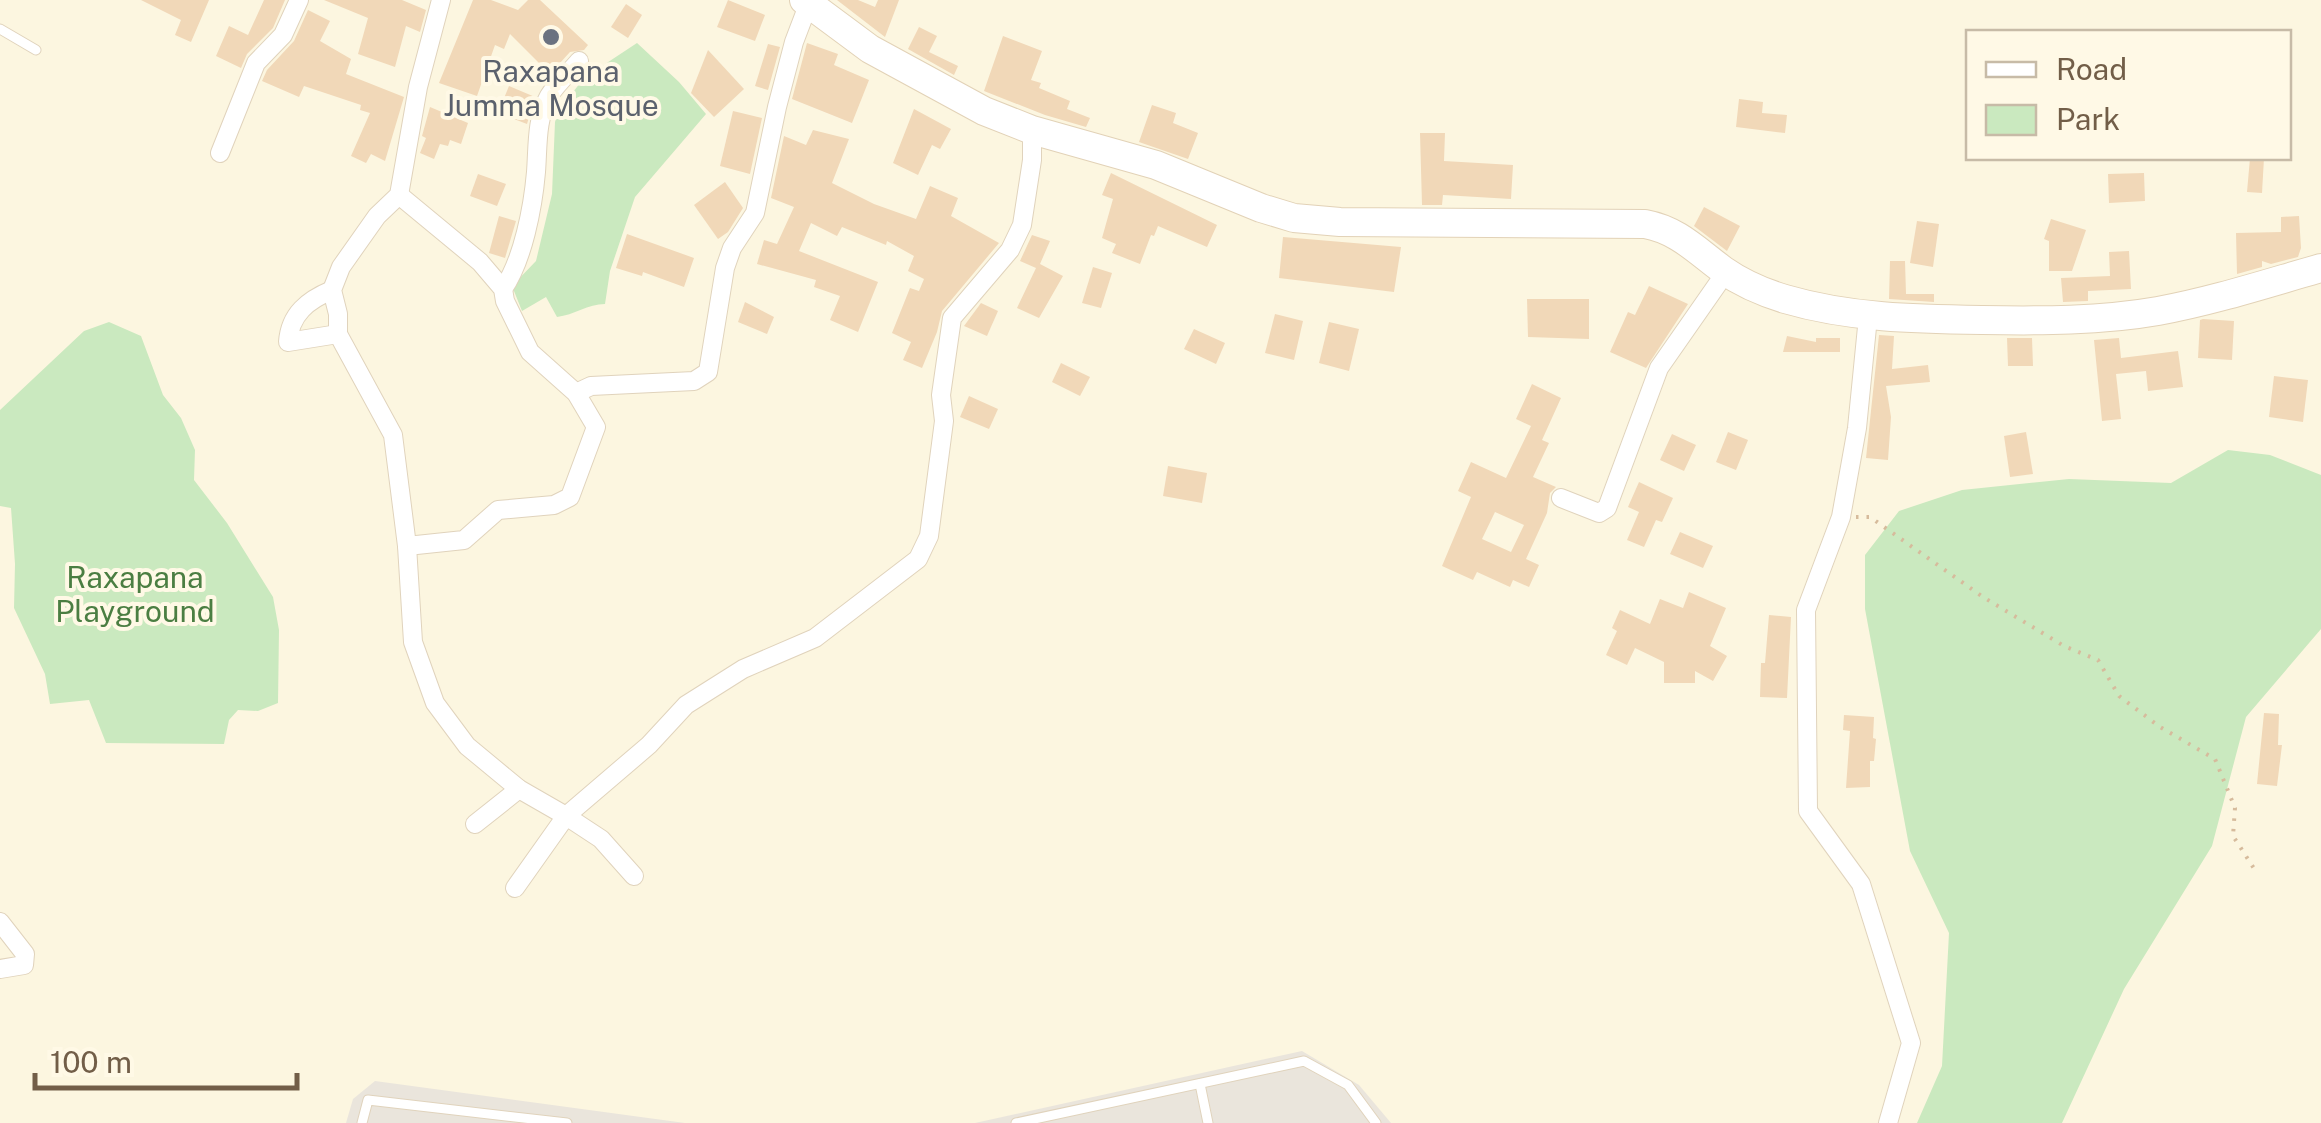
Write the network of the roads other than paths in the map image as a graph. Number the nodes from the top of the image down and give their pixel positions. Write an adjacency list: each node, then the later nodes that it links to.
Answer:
1 (300, 0): 8 (street)
2 (441, 0): 9 (street)
3 (808, 1): 7 (main road); 16 (street)
4 (0, 29): 5 (lane)
5 (36, 50)
6 (580, 61): 12 (street)
7 (1032, 130): 11 (main road); 20 (street)
8 (220, 153)
9 (399, 195): 12 (street); 13 (street)
10 (2321, 268): 14 (main road)
11 (1726, 272): 14 (main road); 17 (street)
12 (503, 289): 16 (street)
13 (332, 290): 15 (street); 15 (street)
14 (1868, 317): 33 (street)
15 (338, 334): 18 (street)
16 (576, 393): 18 (street)
17 (1561, 498)
18 (407, 546): 19 (street)
19 (518, 789): 20 (street); 21 (street)
20 (566, 816): 22 (street); 23 (street)
21 (476, 824)
22 (634, 876)
23 (515, 888)
24 (0, 922): 25 (street)
25 (0, 969)
26 (1200, 1084): 30 (lane); 31 (lane); 32 (lane)
27 (525, 1120): 28 (lane); 29 (lane)
28 (362, 1123)
29 (567, 1123)
30 (1016, 1123)
31 (1208, 1123)
32 (1376, 1123)
33 (1888, 1123)

